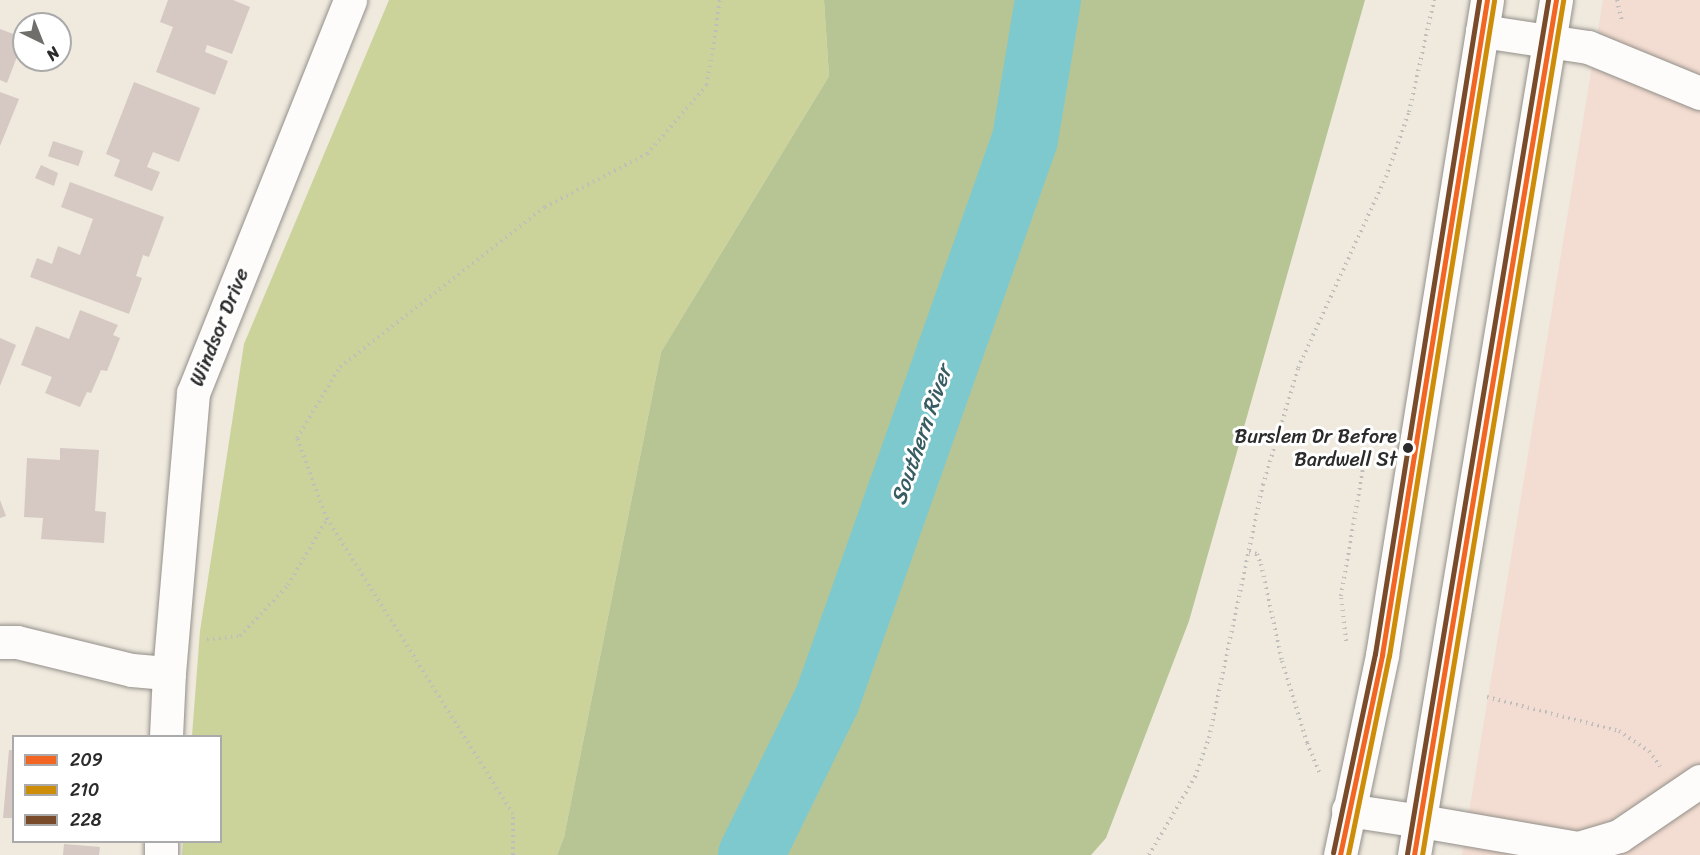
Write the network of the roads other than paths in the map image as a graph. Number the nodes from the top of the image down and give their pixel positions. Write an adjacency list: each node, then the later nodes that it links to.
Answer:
1 (350, 0): 7 (main road, Windsor Drive)
2 (1556, 0): 4 (main road)
3 (1484, 15): 4 (main road); 10 (main road)
4 (1549, 40): 5 (main road); 11 (main road)
5 (1700, 93)
6 (0, 642): 7 (main road)
7 (170, 657): 8 (main road, Windsor Drive)
8 (166, 735)
9 (1689, 788): 12 (main road)
10 (1348, 810): 11 (main road); 13 (main road)
11 (1421, 821): 12 (main road); 14 (main road)
12 (1595, 849)
13 (1340, 855)
14 (1414, 855)

